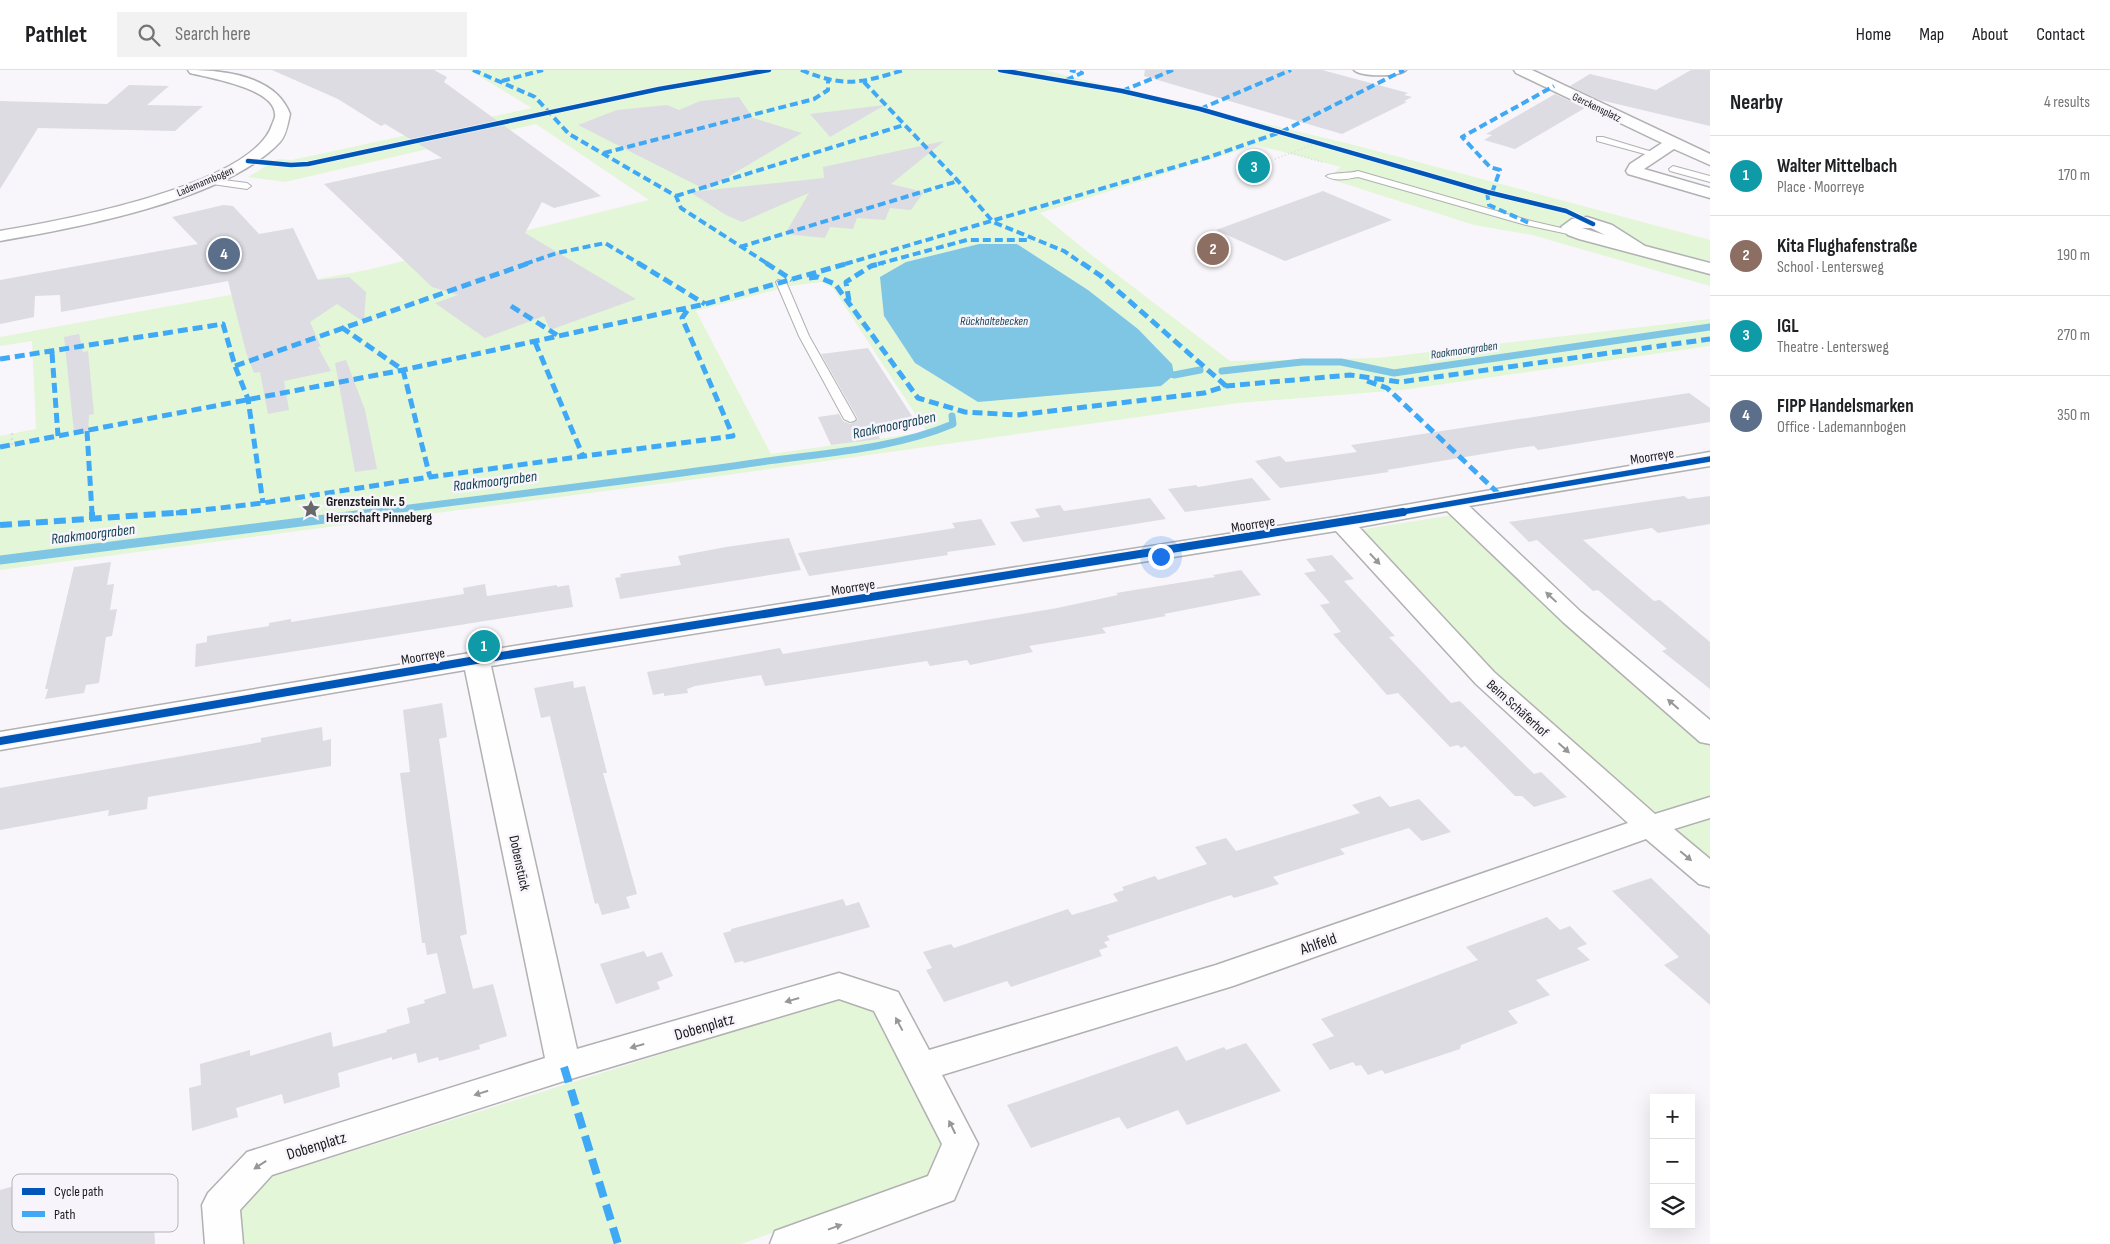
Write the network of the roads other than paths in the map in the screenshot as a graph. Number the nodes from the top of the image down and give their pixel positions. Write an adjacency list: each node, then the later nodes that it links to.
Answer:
1 (195, 70): 12 (street, Lademannbogen)
2 (1361, 70): 3 (street)
3 (1399, 70)
4 (1521, 70): 6 (street, Gerckensplatz)
5 (1600, 140): 7 (lane)
6 (1672, 143): 7 (street); 8 (street, Gerckensplatz)
7 (1655, 154): 14 (street)
8 (1710, 160)
9 (1673, 169): 11 (lane)
10 (1330, 176): 15 (lane)
11 (1710, 179)
12 (208, 182): 13 (lane); 16 (street, Lademannbogen)
13 (247, 186)
14 (1710, 193)
15 (1585, 235): 17 (street)
16 (0, 236)
17 (1710, 269)
18 (781, 282): 19 (lane)
19 (850, 419)
20 (1710, 459): 21 (street, Moorreye)
21 (1452, 502): 22 (street, Moorreye); 24 (street, one-way to 21)
22 (1342, 523): 23 (street, Moorreye); 27 (street, Beim Schäferhof, one-way to 27)
23 (476, 660): 25 (street, Moorreye); 29 (street, Dobenstück)
24 (1710, 736)
25 (0, 741)
26 (1710, 807): 27 (street, Ahlfeld)
27 (1650, 826): 28 (street, Beim Schäferhof, one-way to 28); 30 (street, Ahlfeld)
28 (1710, 876)
29 (564, 1067): 30 (street, Dobenplatz, one-way to 29); 31 (street, Dobenplatz, one-way to 31)
30 (922, 1068): 32 (street, Dobenplatz, one-way to 30)
31 (224, 1244)
32 (789, 1244)

